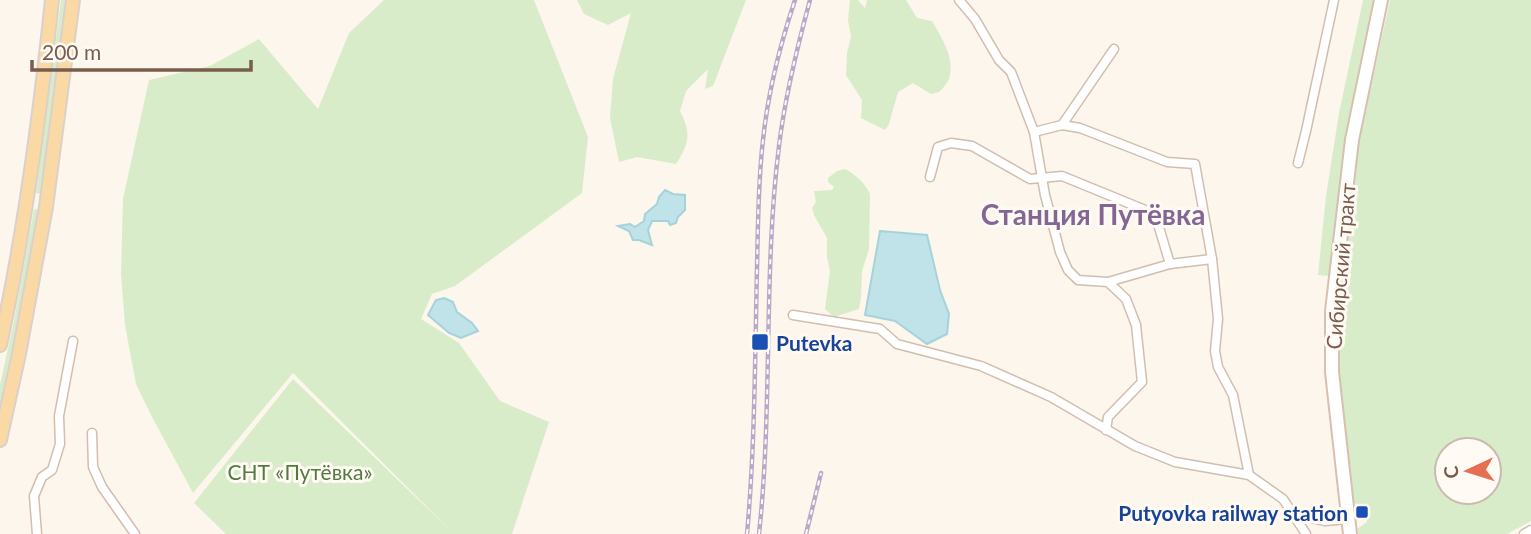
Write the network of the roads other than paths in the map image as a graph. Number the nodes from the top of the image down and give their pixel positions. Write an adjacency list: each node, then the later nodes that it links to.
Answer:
1 (52, 0): 17 (main road)
2 (73, 0): 20 (main road)
3 (959, 0): 8 (street)
4 (1334, 0): 9 (street)
5 (1381, 0): 23 (main road, Сибирский тракт)
6 (1114, 50): 7 (street)
7 (1062, 125): 8 (street); 12 (street)
8 (1034, 132): 11 (street)
9 (1298, 163)
10 (930, 177): 11 (street)
11 (1043, 178): 13 (street); 14 (street)
12 (1212, 259): 13 (street); 21 (street)
13 (1170, 264): 14 (street)
14 (1108, 282): 18 (street)
15 (793, 315): 18 (street)
16 (73, 341): 25 (street)
17 (0, 345)
18 (1106, 430): 21 (street)
19 (92, 433): 26 (street)
20 (0, 440)
21 (1249, 475): 22 (street)
22 (1293, 514): 23 (street); 27 (street)
23 (1348, 519): 28 (main road, Сибирский тракт)
24 (1531, 530): 29 (street)
25 (37, 534)
26 (135, 534)
27 (1306, 534)
28 (1350, 534)
29 (1524, 534)

